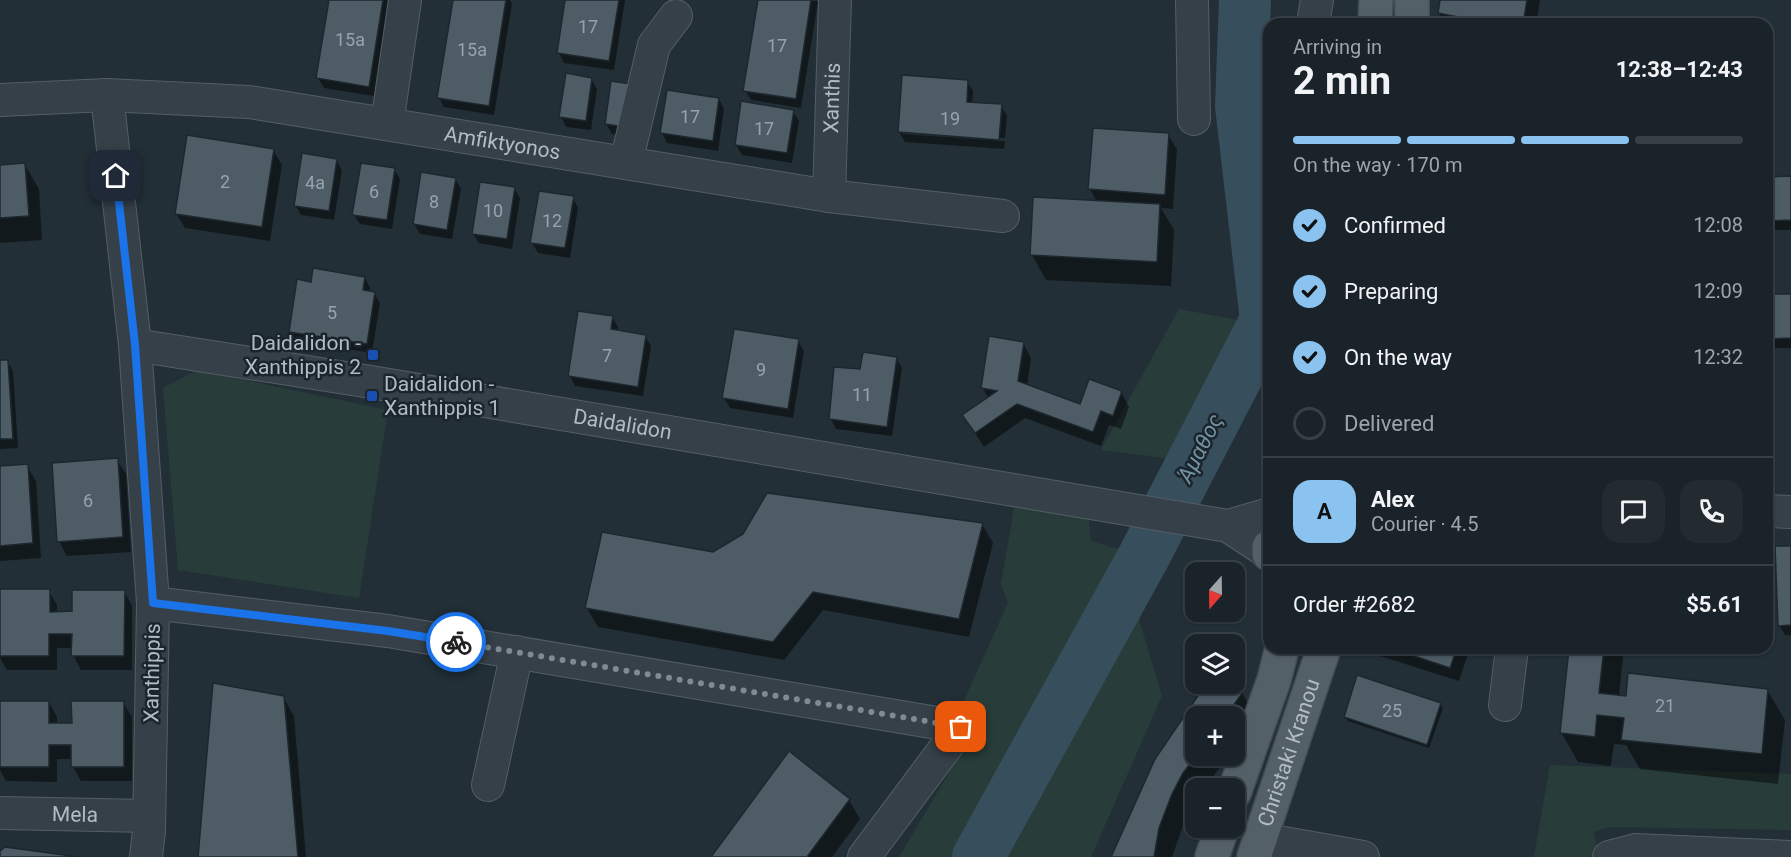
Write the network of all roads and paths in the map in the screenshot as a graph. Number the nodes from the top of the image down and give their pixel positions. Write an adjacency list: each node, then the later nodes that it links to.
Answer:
1 (405, 0): 14 (street)
2 (835, 0): 16 (street, Xanthis)
3 (1192, 0): 13 (street)
4 (1317, 0): 8 (street)
5 (1376, 0): 9 (main road)
6 (1412, 0): 10 (main road)
7 (676, 16): 15 (street)
8 (1314, 18)
9 (1375, 18)
10 (1412, 18)
11 (107, 95): 12 (street, Amfiktyonos); 14 (street, Amfiktyonos); 18 (street, Xanthippis)
12 (0, 100)
13 (1194, 119)
14 (387, 124): 15 (street, Amfiktyonos)
15 (626, 163): 16 (street, Amfiktyonos)
16 (829, 196): 17 (street, Amfiktyonos)
17 (1003, 216)
18 (135, 345): 22 (street, Daidalidon); 24 (street, Xanthippis)
19 (1773, 511): 20 (street)
20 (1791, 512)
21 (1263, 516): 22 (street)
22 (1228, 526): 23 (street)
23 (1263, 549)
24 (153, 603): 25 (street); 33 (street, Xanthippis)
25 (518, 652): 31 (street); 37 (street)
26 (1280, 654): 30 (main road, Christaki Kranou)
27 (1322, 654): 35 (main road, Christaki Kranou)
28 (1511, 654): 29 (street)
29 (1505, 705)
30 (1239, 778)
31 (488, 785)
32 (0, 813): 33 (street, Mela)
33 (149, 816): 36 (street, Xanthippis)
34 (1219, 838): 38 (main road)
35 (1257, 848): 39 (street)
36 (146, 857)
37 (864, 857)
38 (1212, 857)
39 (1363, 857)
40 (1609, 857): 41 (street)
41 (1791, 857)

